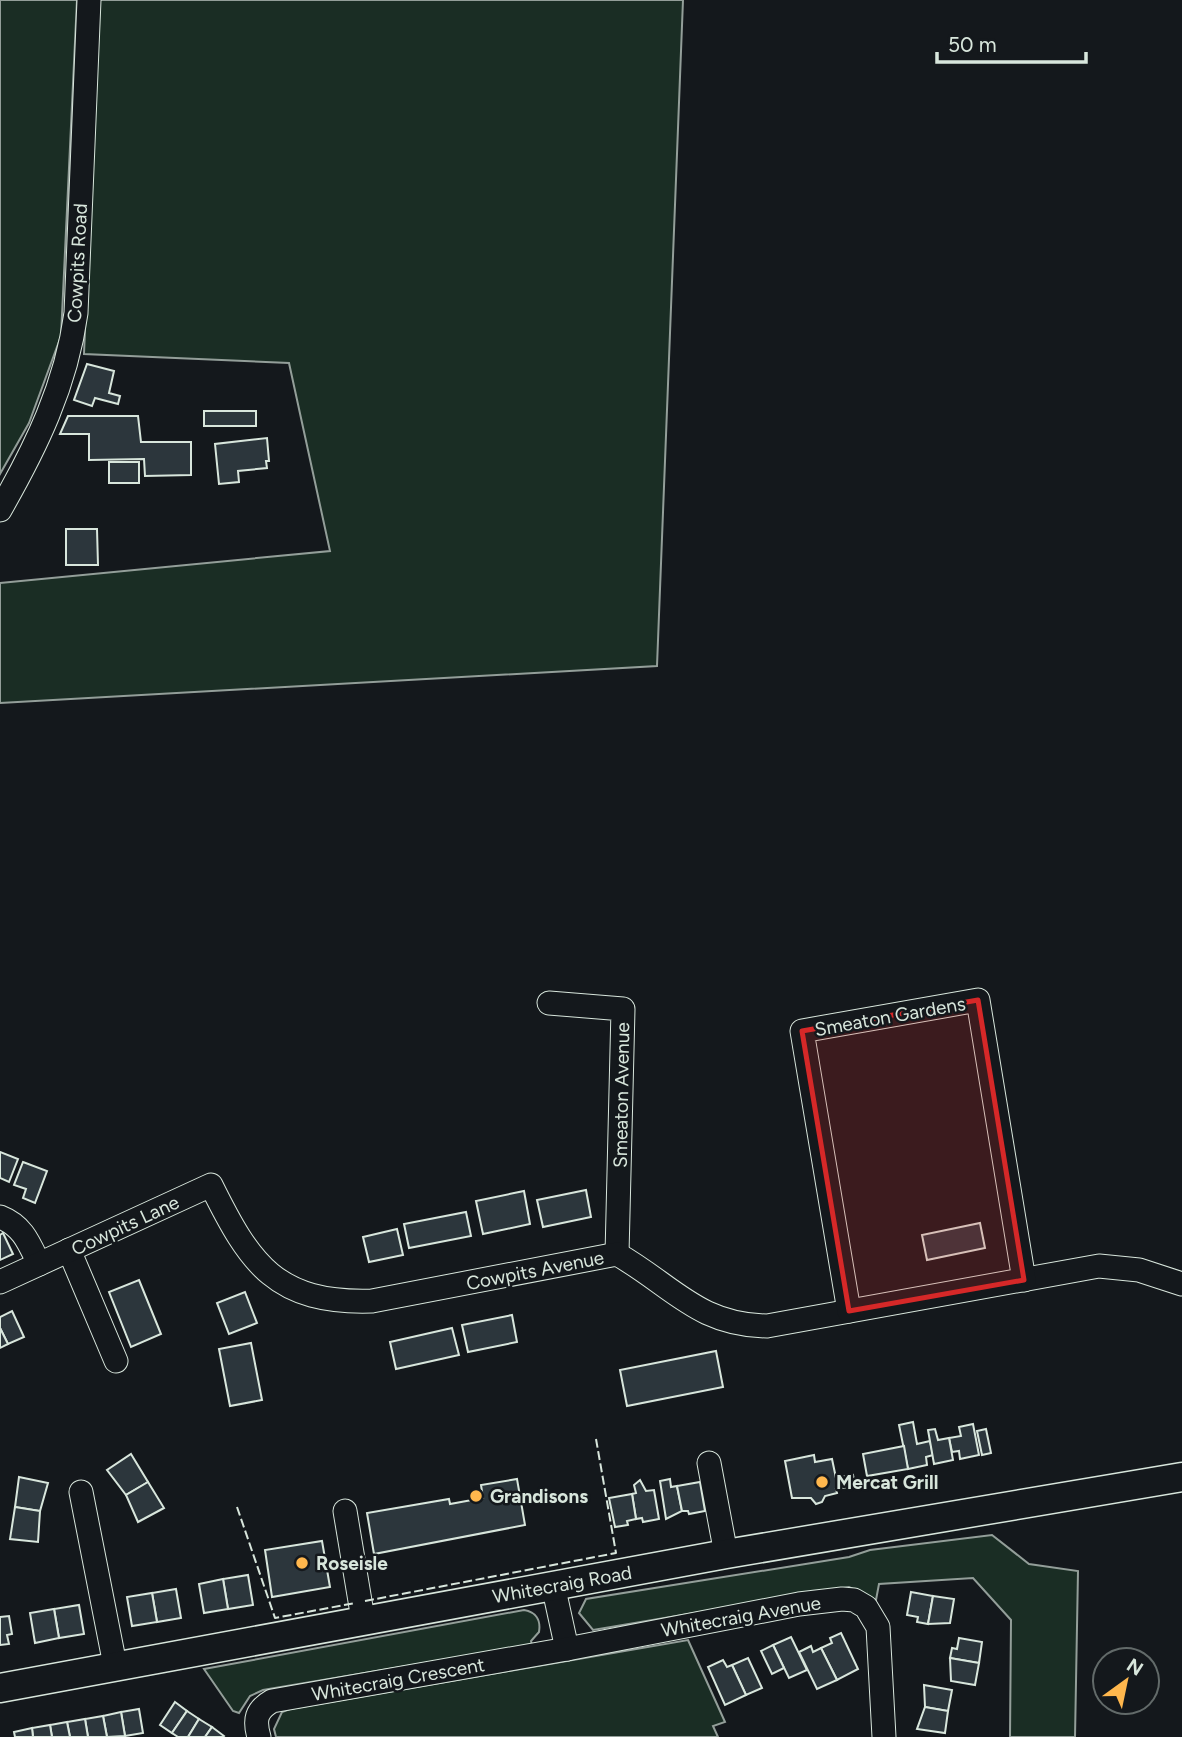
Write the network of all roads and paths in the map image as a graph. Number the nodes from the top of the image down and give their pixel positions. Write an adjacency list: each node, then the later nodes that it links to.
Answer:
1 (89, 0): 2 (street, Cowpits Road)
2 (0, 510)
3 (550, 1003): 7 (street, Smeaton Avenue)
4 (211, 1185): 6 (street, Cowpits Lane); 7 (street, Cowpits Avenue)
5 (0, 1217): 8 (street)
6 (69, 1250): 8 (street, Cowpits Lane); 13 (street)
7 (617, 1255): 12 (street, Cowpits Avenue)
8 (39, 1264): 10 (street, Cowpits Lane)
9 (1024, 1280): 11 (street, Cowpits Avenue); 12 (street, Cowpits Avenue); 12 (street, Smeaton Gardens)
10 (0, 1282)
11 (1182, 1284)
12 (849, 1311)
13 (116, 1361)
14 (709, 1463): 18 (street)
15 (1182, 1477): 18 (main road, Whitecraig Road)
16 (81, 1492): 22 (street)
17 (345, 1511): 20 (street)
18 (726, 1554): 19 (main road, Whitecraig Road)
19 (553, 1585): 20 (main road, Whitecraig Road); 21 (street)
20 (363, 1619): 22 (main road, Whitecraig Road)
21 (566, 1649): 24 (street, Whitecraig Crescent); 25 (street, Whitecraig Avenue)
22 (115, 1665): 23 (main road, Whitecraig Road)
23 (0, 1688)
24 (259, 1737)
25 (884, 1737)

